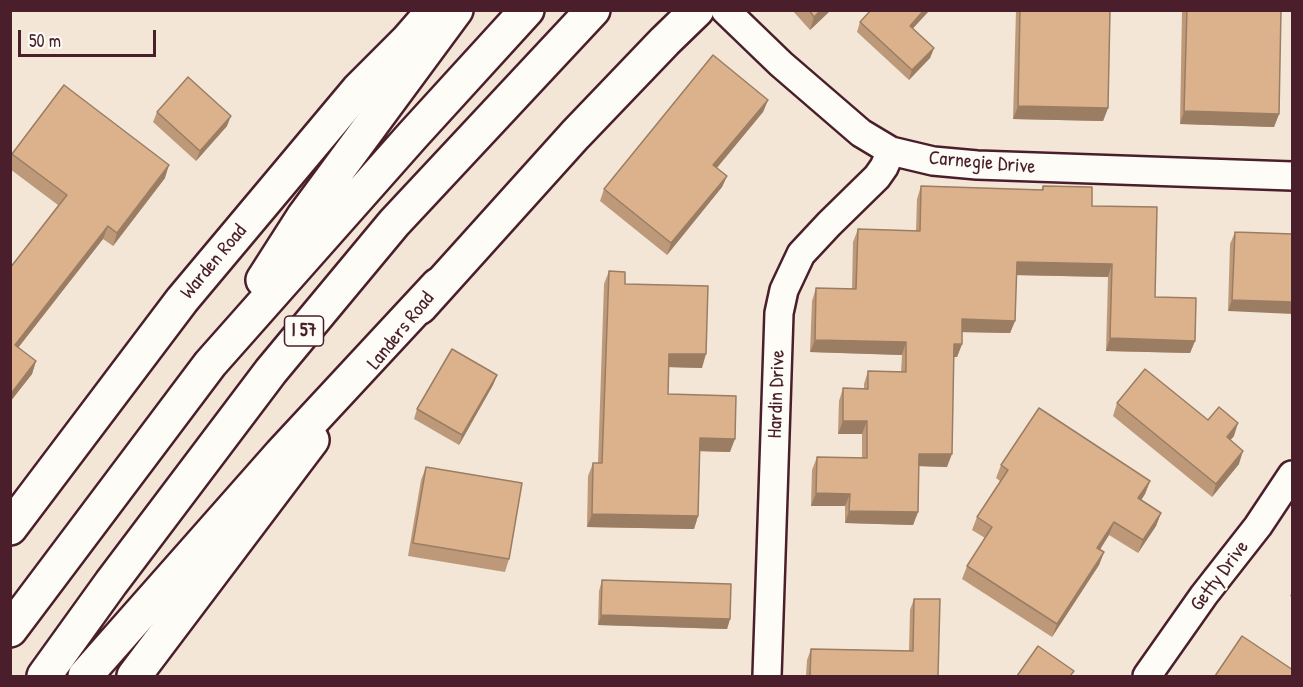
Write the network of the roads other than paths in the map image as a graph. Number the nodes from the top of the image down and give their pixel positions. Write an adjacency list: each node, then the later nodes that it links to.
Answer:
1 (434, 10): 12 (main road, Warden Road)
2 (456, 10): 10 (main road)
3 (527, 10): 10 (main road, I 57)
4 (593, 10): 14 (main road, I 57)
5 (697, 10): 9 (main road, Landers Road)
6 (725, 10): 7 (street, Carnegie Drive)
7 (891, 151): 8 (street, Carnegie Drive); 17 (street, Hardin Drive)
8 (1293, 176)
9 (438, 285): 15 (main road); 16 (main road, Landers Road)
10 (210, 364): 13 (main road, I 57)
11 (1293, 475): 18 (street, Getty Drive)
12 (10, 528)
13 (10, 630)
14 (44, 676)
15 (85, 676)
16 (134, 676)
17 (767, 676)
18 (1147, 676)

